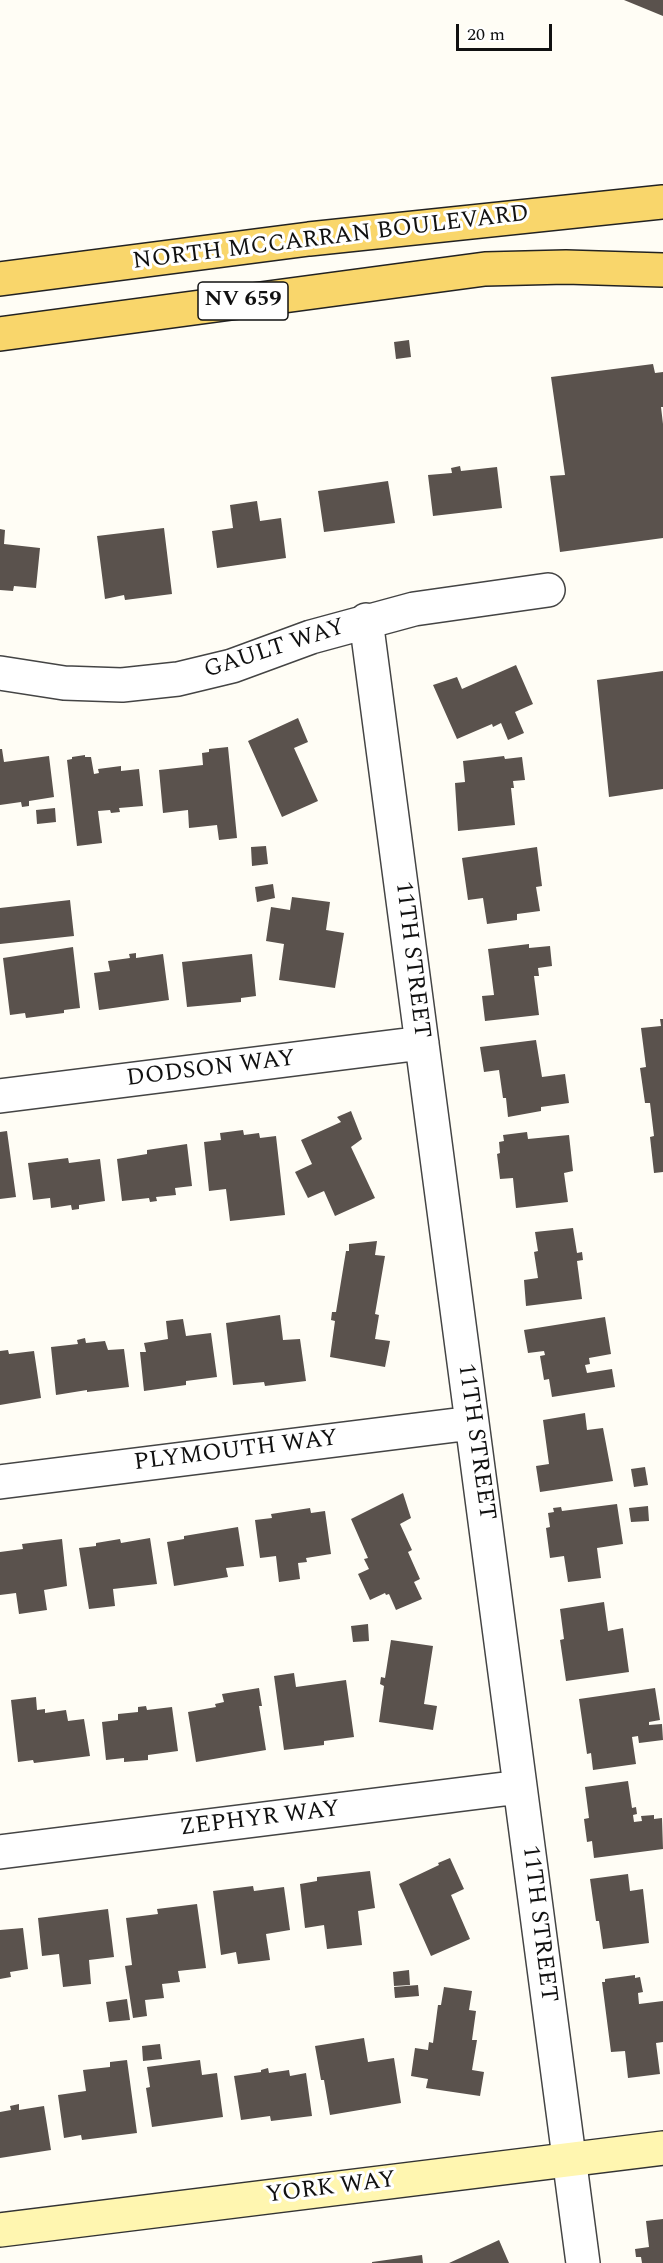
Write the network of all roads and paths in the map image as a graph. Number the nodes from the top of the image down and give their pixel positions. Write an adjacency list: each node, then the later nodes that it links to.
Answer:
1 (663, 202): 3 (main road, NORTH MCCARRAN BOULEVARD / NV 659)
2 (663, 270): 4 (main road, NORTH MCCARRAN BOULEVARD / NV 659)
3 (0, 279)
4 (0, 334)
5 (548, 590): 6 (street, GAULT WAY)
6 (366, 620): 7 (street, GAULT WAY); 8 (street, 11TH STREET)
7 (0, 673)
8 (422, 1043): 9 (street, DODSON WAY); 10 (street, 11TH STREET)
9 (0, 1096)
10 (472, 1423): 11 (street, PLYMOUTH WAY); 12 (street, 11TH STREET)
11 (0, 1482)
12 (520, 1787): 13 (street, ZEPHYR WAY); 15 (street, 11TH STREET)
13 (0, 1852)
14 (663, 2148): 15 (street, YORK WAY)
15 (569, 2160): 16 (street, YORK WAY); 17 (street, 11TH STREET)
16 (0, 2230)
17 (583, 2263)

